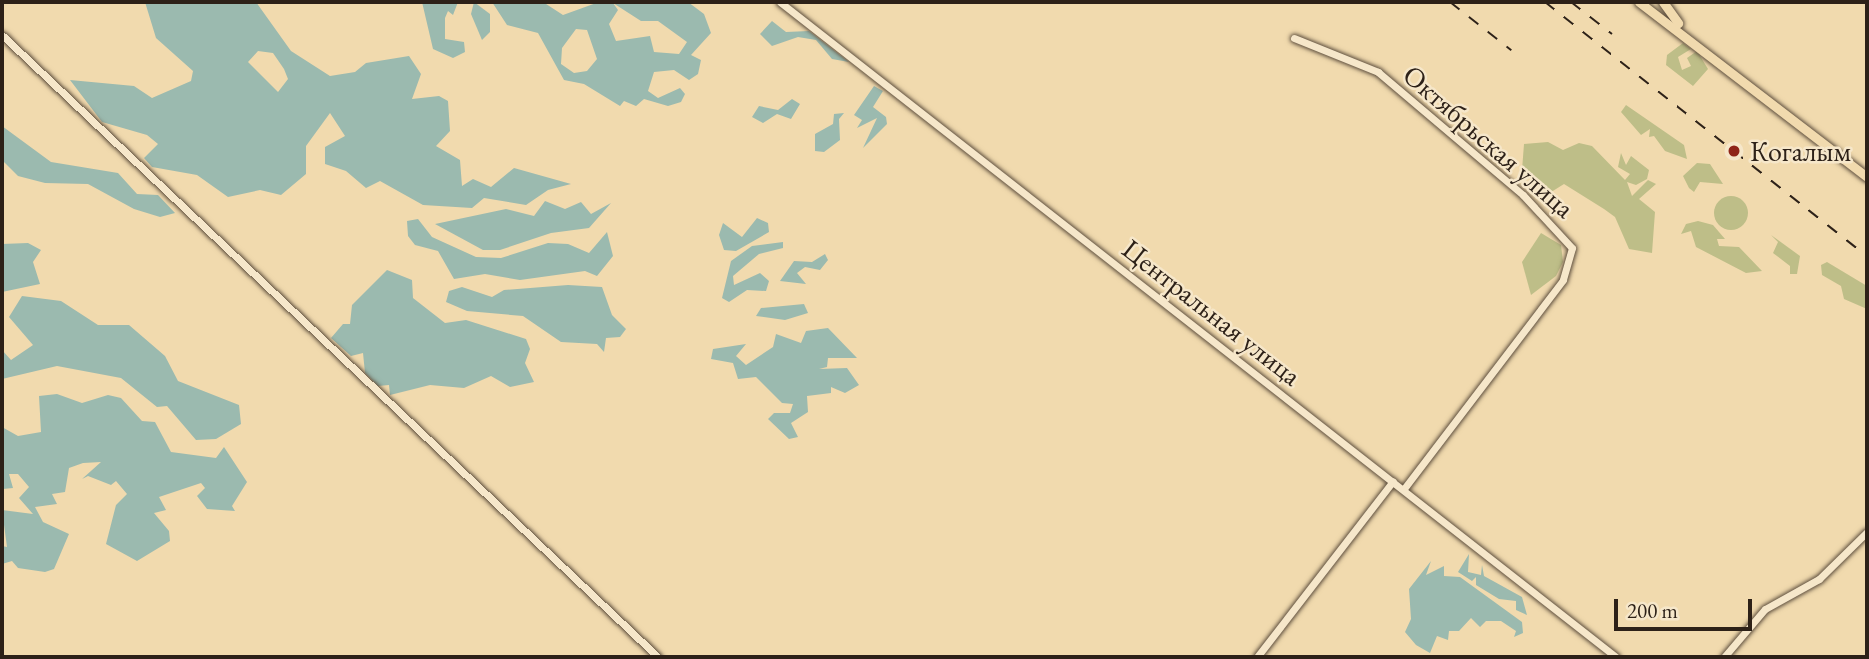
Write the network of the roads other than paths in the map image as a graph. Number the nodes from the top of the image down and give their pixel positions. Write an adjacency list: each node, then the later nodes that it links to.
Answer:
1 (780, 2): 8 (street, Центральная улица)
2 (1663, 2): 6 (main road)
3 (1643, 4): 6 (main road)
4 (2, 35): 11 (street)
5 (1294, 37): 9 (street, Октябрьская улица)
6 (1724, 64): 7 (main road)
7 (1867, 177)
8 (1393, 481): 9 (street, Центральная улица); 12 (street)
9 (1404, 489): 13 (street, Центральная улица)
10 (1867, 532): 14 (street)
11 (657, 657)
12 (1257, 657)
13 (1616, 657)
14 (1724, 657)

